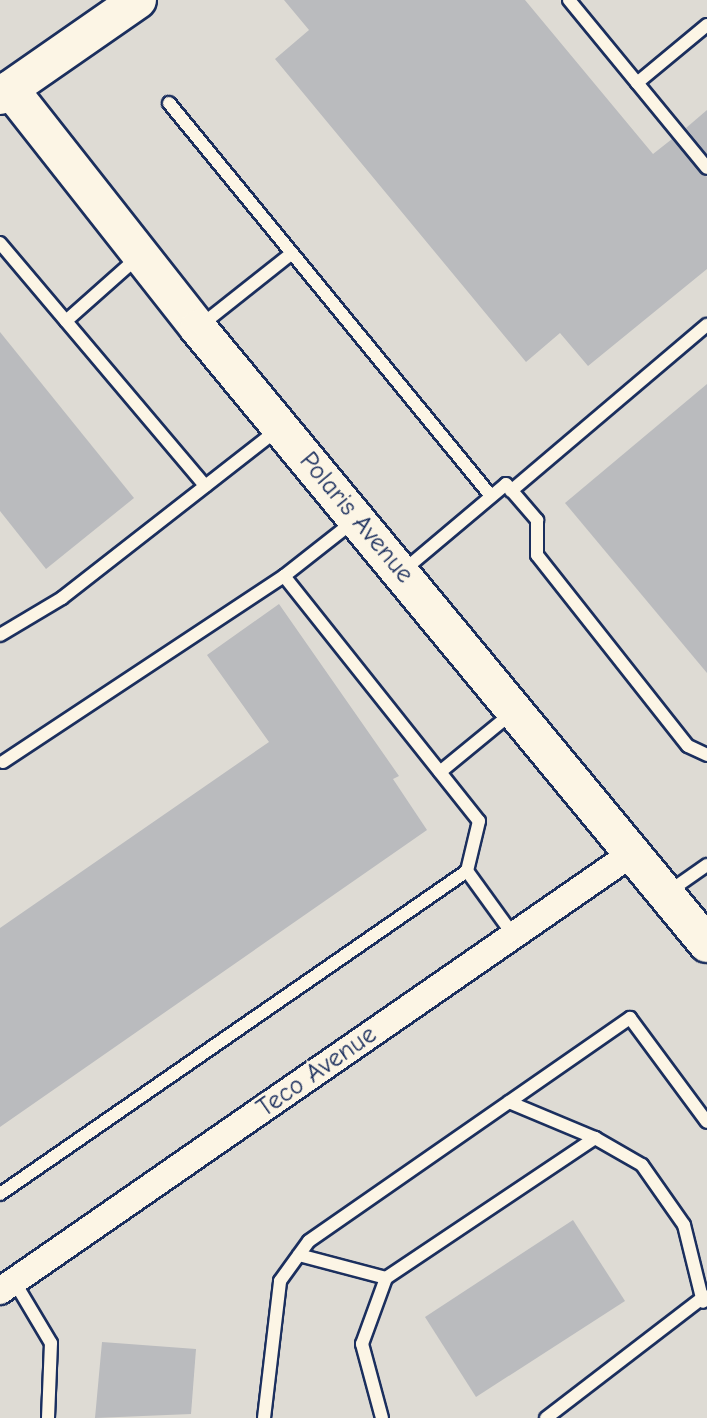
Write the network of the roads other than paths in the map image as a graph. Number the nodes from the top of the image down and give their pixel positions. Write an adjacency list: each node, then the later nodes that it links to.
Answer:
1 (138, 0): 5 (street)
2 (569, 0): 4 (lane)
3 (707, 25): 4 (lane)
4 (637, 83): 7 (lane)
5 (3, 86): 10 (street, Polaris Avenue)
6 (169, 103): 9 (lane)
7 (707, 168)
8 (0, 243): 11 (lane)
9 (292, 253): 13 (lane); 17 (lane)
10 (139, 256): 11 (lane); 13 (street, Polaris Avenue)
11 (66, 321): 15 (lane)
12 (707, 325): 16 (lane)
13 (198, 328): 14 (street, Polaris Avenue)
14 (279, 428): 15 (lane); 18 (street, Polaris Avenue)
15 (205, 486): 21 (lane)
16 (511, 491): 17 (lane); 23 (lane)
17 (491, 496): 19 (lane)
18 (357, 518): 19 (street, Polaris Avenue); 20 (lane)
19 (401, 572): 22 (street, Polaris Avenue)
20 (284, 576): 24 (lane); 25 (lane)
21 (0, 635)
22 (516, 710): 25 (lane); 26 (street, Polaris Avenue)
23 (707, 755)
24 (3, 762)
25 (440, 772): 28 (lane)
26 (634, 852): 29 (street, Polaris Avenue); 30 (street, Teco Avenue)
27 (707, 865): 29 (lane)
28 (467, 871): 30 (lane); 35 (lane)
29 (666, 895): 31 (street, Polaris Avenue)
30 (514, 936): 38 (street, Teco Avenue)
31 (707, 944)
32 (509, 1102): 33 (lane); 34 (lane); 36 (lane)
33 (707, 1122)
34 (595, 1138): 37 (lane); 40 (lane)
35 (0, 1194)
36 (299, 1255): 37 (lane); 42 (lane)
37 (386, 1278): 43 (lane)
38 (7, 1286): 41 (lane)
39 (707, 1288): 40 (lane)
40 (703, 1302): 44 (lane)
41 (48, 1418)
42 (264, 1418)
43 (382, 1418)
44 (546, 1418)

